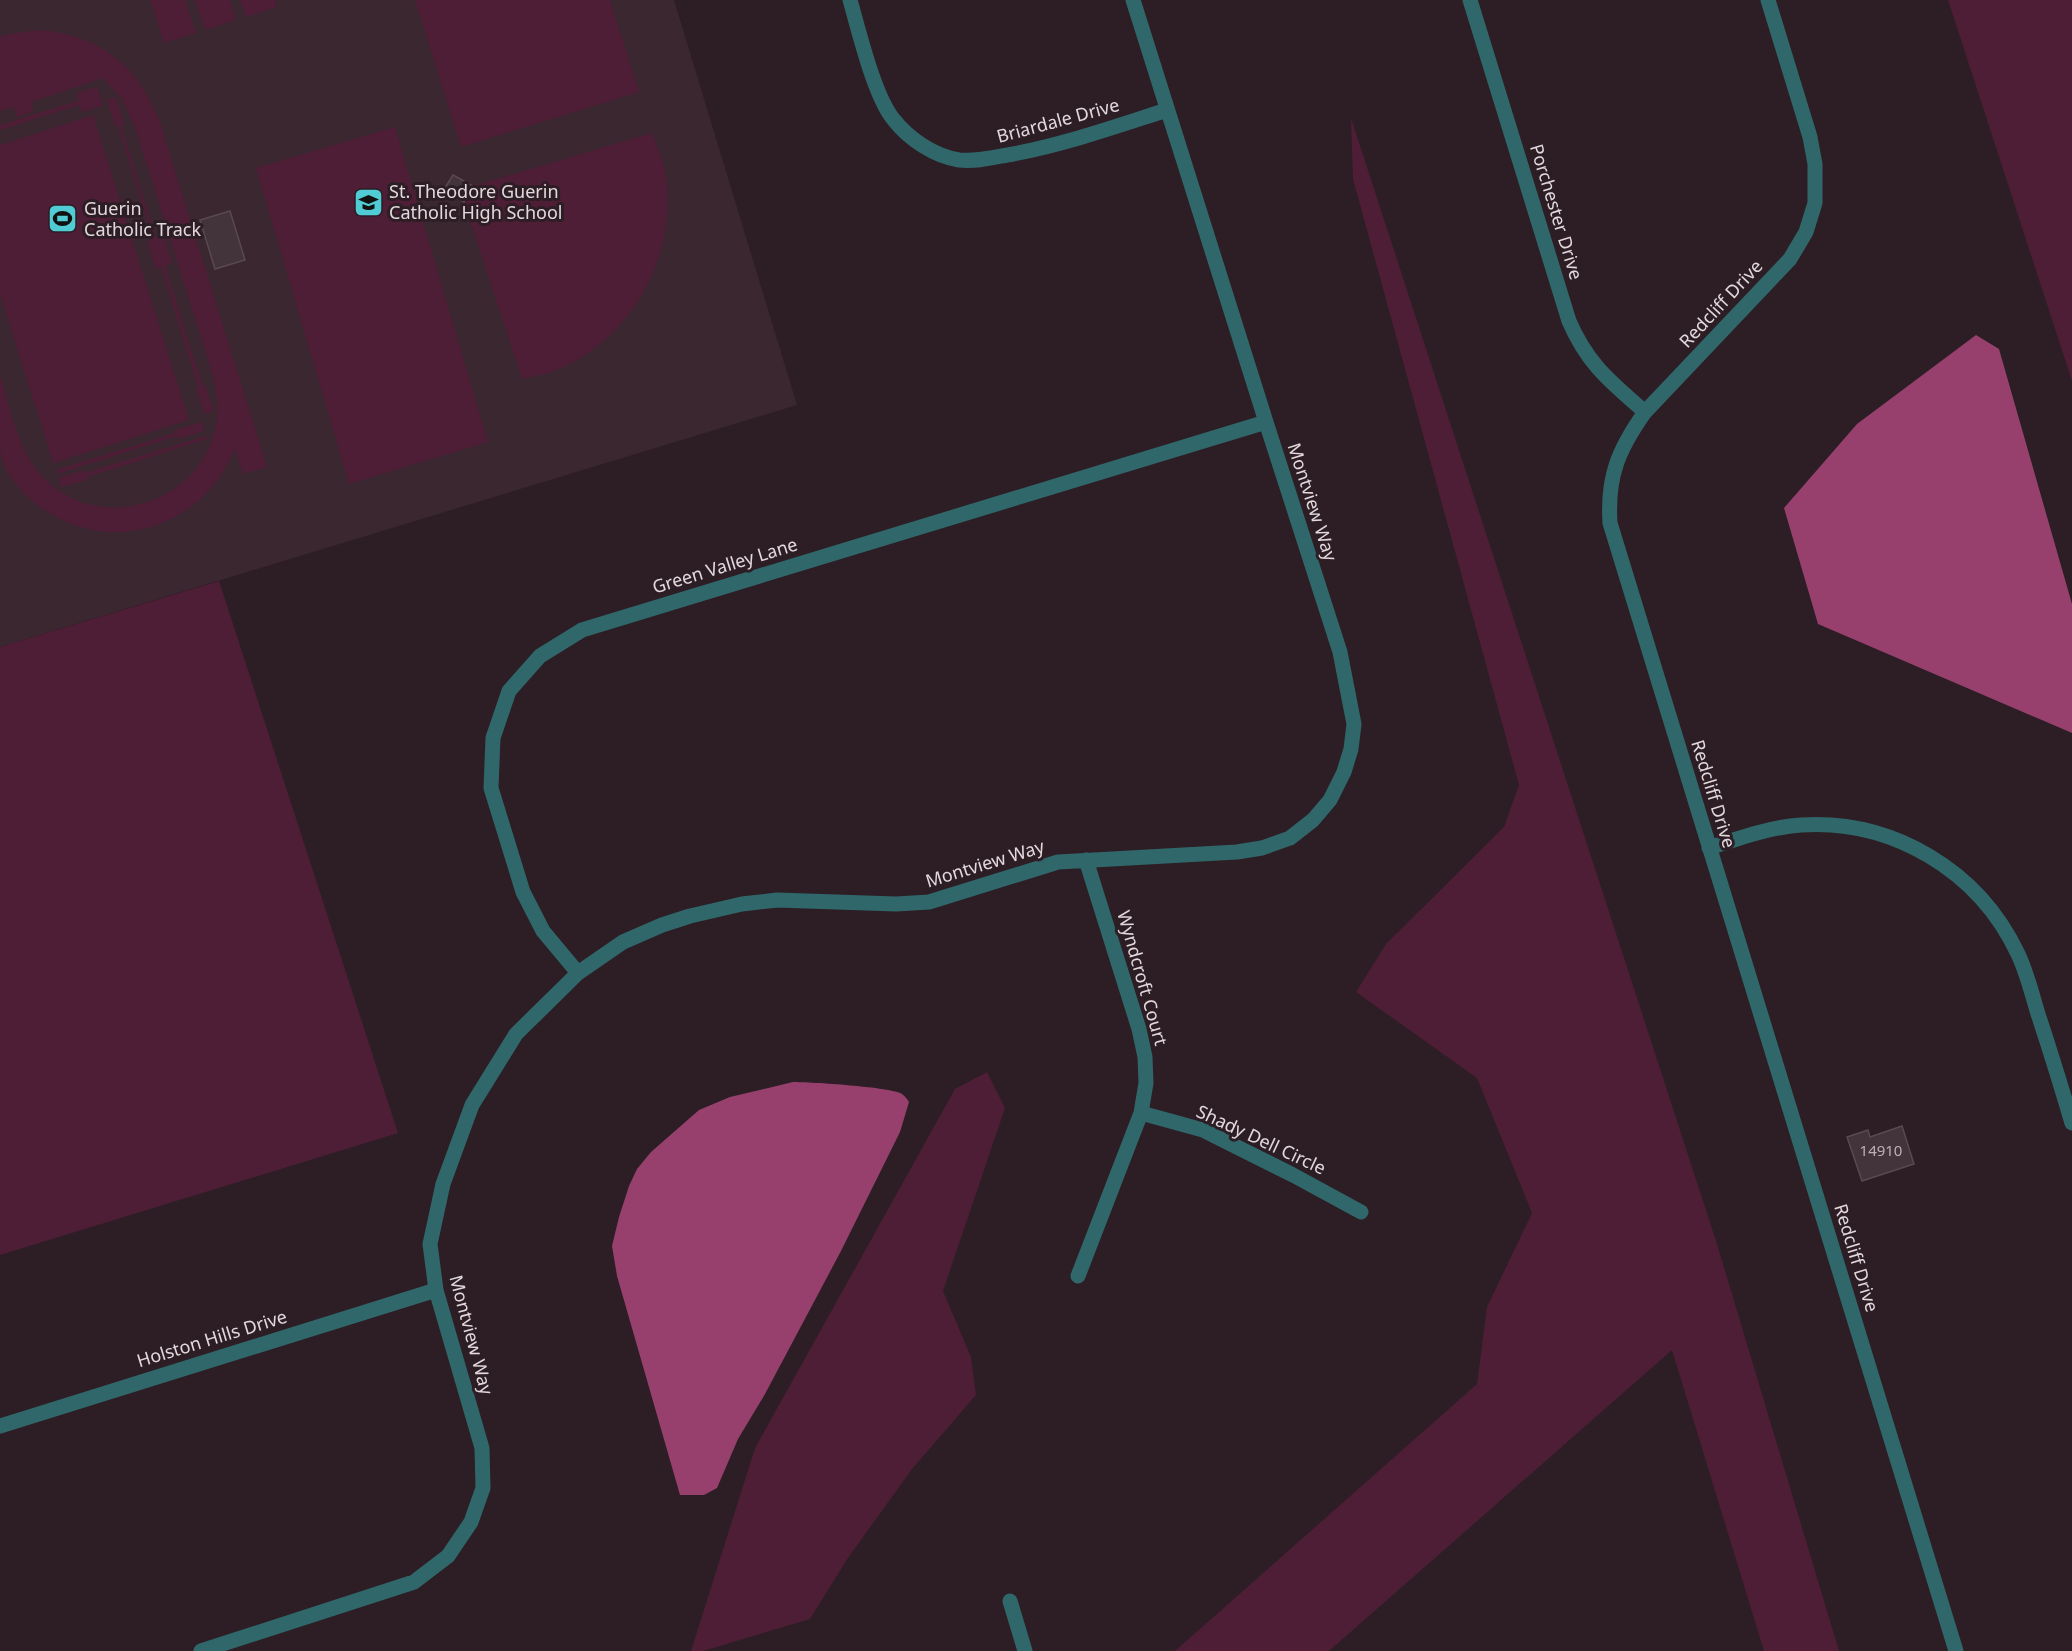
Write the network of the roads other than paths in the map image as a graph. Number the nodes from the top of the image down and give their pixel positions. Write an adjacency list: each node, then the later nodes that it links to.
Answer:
1 (850, 0): 5 (street, Briardale Drive)
2 (1133, 0): 5 (street, Montview Way)
3 (1470, 0): 6 (street, Porchester Drive)
4 (1768, 0): 6 (street, Redcliff Drive)
5 (1167, 110): 7 (street, Montview Way)
6 (1645, 412): 8 (street, Redcliff Drive)
7 (1266, 422): 9 (street, Montview Way); 10 (street, Green Valley Lane)
8 (1709, 848): 12 (street); 21 (street, Redcliff Drive)
9 (1086, 860): 10 (street, Montview Way); 11 (street, Wyndcroft Court)
10 (579, 973): 15 (street, Montview Way)
11 (1141, 1113): 13 (street, Shady Dell Circle); 14 (street, Wyndcroft Court)
12 (2072, 1123)
13 (1361, 1212)
14 (1078, 1276)
15 (436, 1290): 16 (street, Holston Hills Drive); 18 (street, Montview Way)
16 (0, 1426)
17 (1010, 1601): 20 (street)
18 (239, 1645): 19 (street, Montview Way)
19 (201, 1651)
20 (1026, 1651)
21 (1956, 1651)

